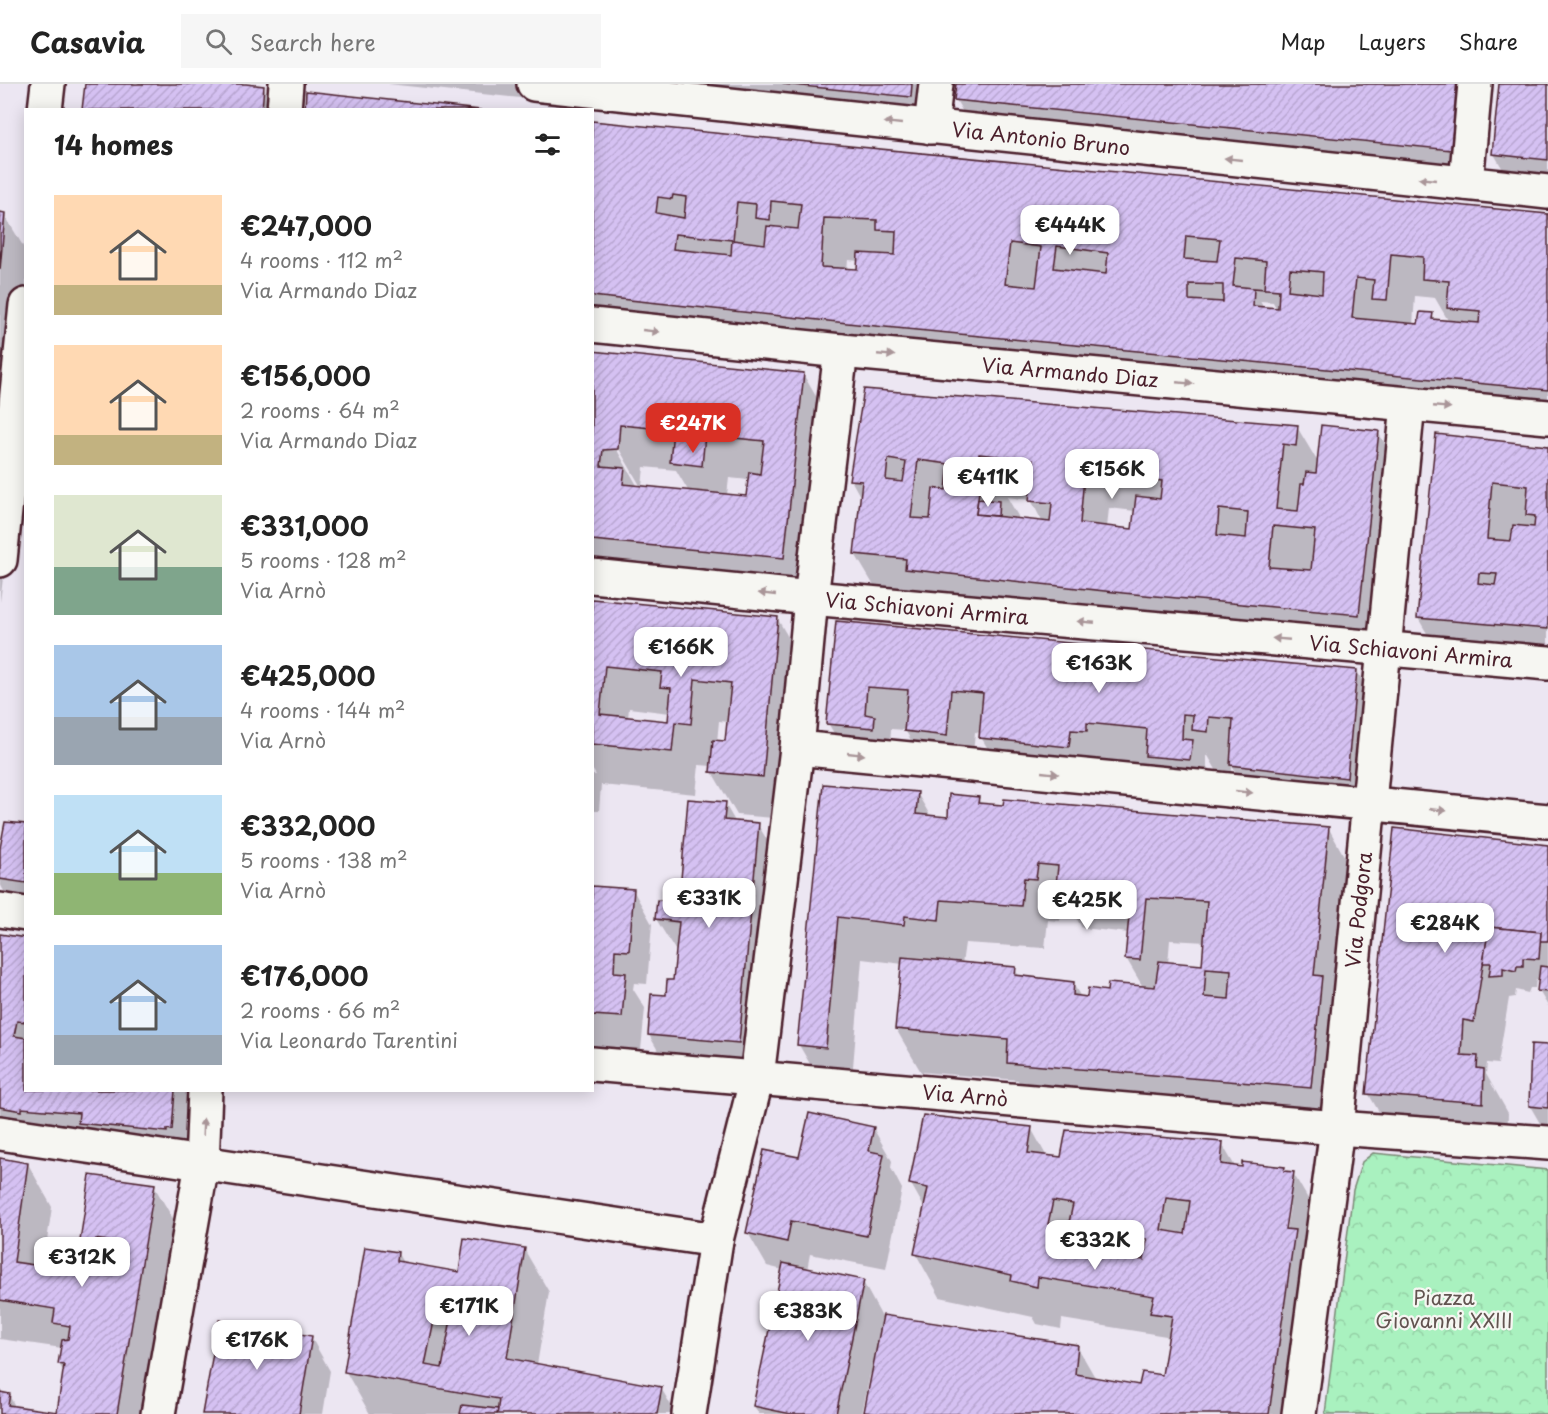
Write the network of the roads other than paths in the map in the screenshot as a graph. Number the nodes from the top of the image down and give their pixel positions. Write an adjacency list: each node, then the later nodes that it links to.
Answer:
1 (48, 84): 6 (street)
2 (286, 84): 7 (street)
3 (534, 84): 8 (street, Via Antonio Bruno, one-way to 3)
4 (936, 84): 8 (street)
5 (1475, 84): 9 (street)
6 (45, 108)
7 (284, 108)
8 (931, 127): 9 (street, Via Antonio Bruno, one-way to 8)
9 (1466, 183): 10 (street, Via Antonio Bruno)
10 (1548, 192)
11 (24, 322): 16 (street)
12 (594, 325): 13 (street, Via Armando Diaz, one-way to 13)
13 (841, 351): 14 (street, Via Armando Diaz, one-way to 14); 19 (street)
14 (1408, 404): 15 (street, Via Armando Diaz, one-way to 15); 20 (street, Via Podgora)
15 (1548, 417)
16 (2, 514): 17 (street)
17 (0, 560)
18 (594, 576): 19 (street, Via Schiavoni Armira, one-way to 18)
19 (811, 598): 20 (street, Via Schiavoni Armira, one-way to 19); 22 (street)
20 (1385, 648): 21 (street, Via Schiavoni Armira); 23 (street, Via Podgora)
21 (1548, 663)
22 (797, 748): 23 (street, one-way to 23); 28 (street)
23 (1368, 804): 24 (street, one-way to 24); 30 (street, Via Podgora)
24 (1548, 821)
25 (0, 910): 26 (street)
26 (24, 914)
27 (594, 1064): 28 (street, Via Arnò)
28 (757, 1077): 30 (street, Via Arnò); 34 (street)
29 (205, 1092): 33 (street, one-way to 29)
30 (1337, 1128): 32 (street); 37 (street, Via Podgora)
31 (0, 1133): 33 (street)
32 (1548, 1143)
33 (202, 1164): 34 (street); 35 (street)
34 (716, 1240): 36 (street)
35 (158, 1414)
36 (689, 1414)
37 (1299, 1414)

